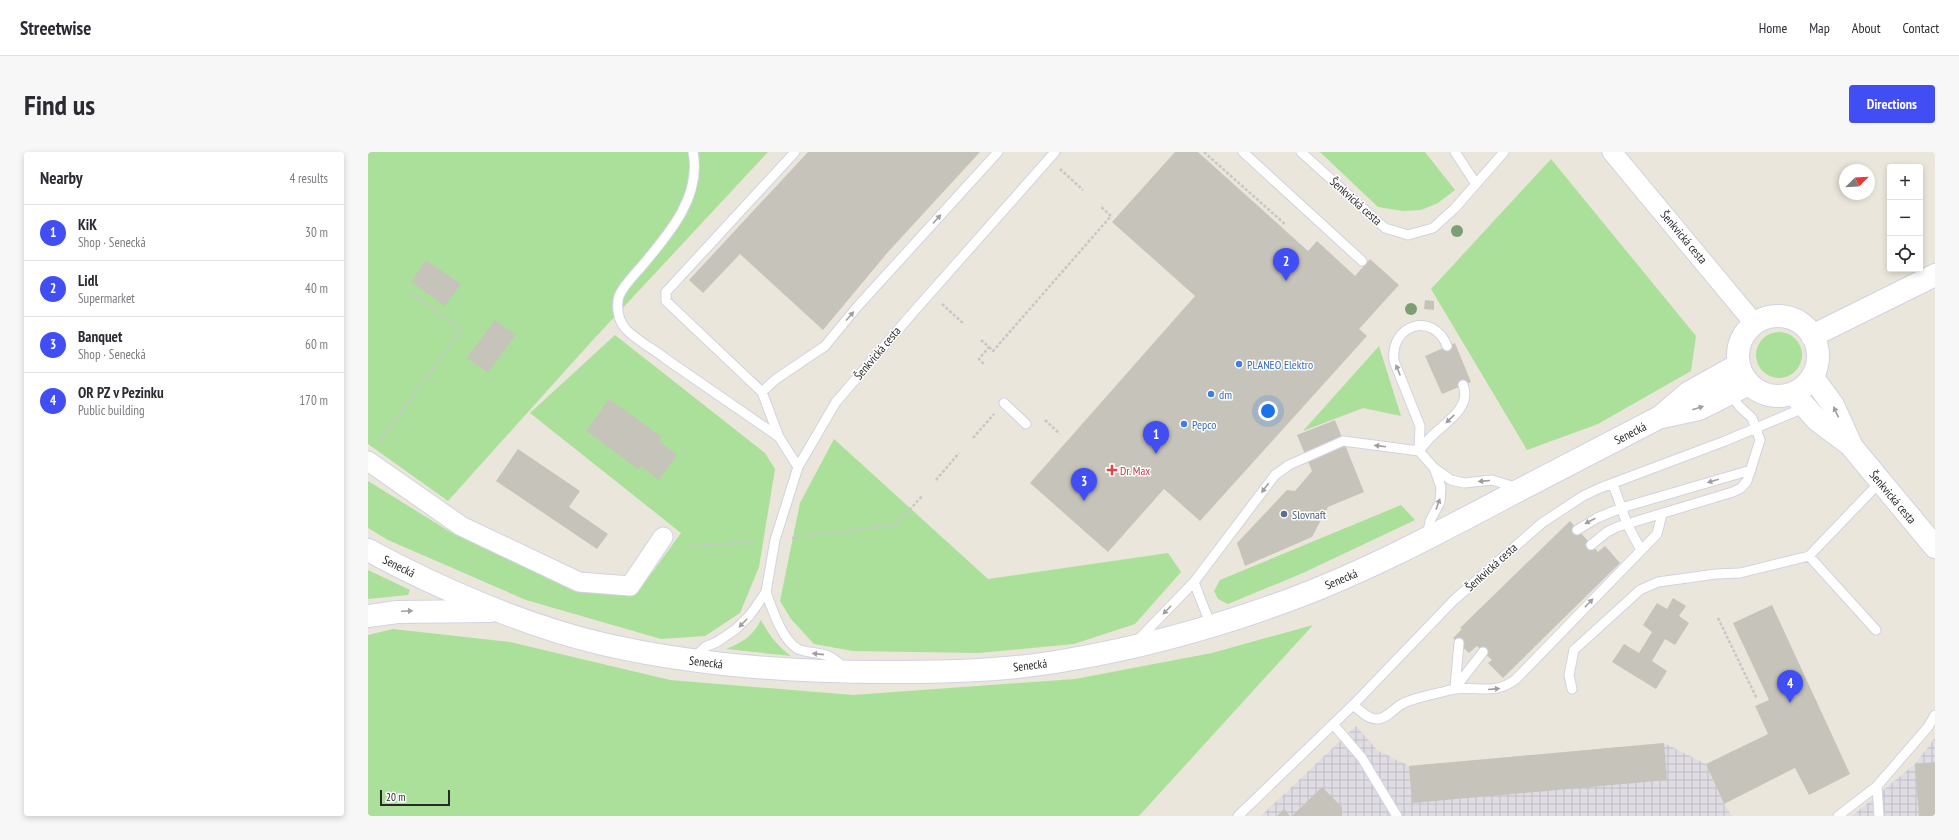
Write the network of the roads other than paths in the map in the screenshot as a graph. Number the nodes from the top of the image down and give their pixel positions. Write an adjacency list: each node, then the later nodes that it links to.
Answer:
1 (693, 152): 26 (lane)
2 (795, 152): 20 (lane)
3 (998, 152): 20 (lane, one-way to 3)
4 (1055, 152): 30 (lane, Šenkvická cesta)
5 (1243, 152): 11 (lane)
6 (1301, 152): 10 (lane, Šenkvická cesta)
7 (1455, 152): 10 (lane)
8 (1504, 152): 10 (lane, Šenkvická cesta)
9 (1612, 152): 13 (street, Šenkvická cesta)
10 (1476, 184)
11 (1362, 261)
12 (1935, 275): 14 (main road)
13 (1754, 322): 14 (main road); 16 (main road)
14 (1812, 336): 17 (main road)
15 (1447, 346): 28 (lane, one-way to 15)
16 (1738, 365): 19 (main road); 23 (main road, Senecká)
17 (1813, 378): 21 (main road); 27 (main road, Šenkvická cesta, one-way to 17)
18 (1463, 385): 28 (lane, one-way to 28)
19 (1740, 389): 21 (main road); 23 (main road, Senecká, one-way to 19); 25 (lane)
20 (762, 392): 26 (lane)
21 (1800, 400): 25 (lane, Šenkvická cesta); 27 (main road, Šenkvická cesta)
22 (1004, 403): 24 (lane)
23 (1660, 417): 35 (main road, Senecká)
24 (1026, 424)
25 (1756, 428): 32 (lane); 34 (lane, Šenkvická cesta)
26 (779, 437): 30 (lane)
27 (1852, 447): 33 (main road, Šenkvická cesta)
28 (1419, 451): 31 (lane); 47 (lane, one-way to 47)
29 (373, 453): 40 (street)
30 (798, 467): 48 (lane, Šenkvická cesta)
31 (1434, 468): 35 (lane, one-way to 31); 41 (lane, one-way to 31)
32 (1751, 470): 36 (lane, one-way to 36); 37 (lane)
33 (1880, 482): 43 (main road, Šenkvická cesta); 46 (lane)
34 (1613, 484): 36 (lane); 60 (lane, Šenkvická cesta)
35 (1521, 489): 41 (main road, Senecká)
36 (1622, 508): 38 (lane); 39 (lane, one-way to 39)
37 (1662, 514): 38 (lane); 45 (lane)
38 (1627, 524): 42 (lane); 45 (lane)
39 (1578, 530)
40 (663, 537)
41 (1426, 539): 51 (main road, Senecká)
42 (1590, 545)
43 (1935, 547)
44 (368, 550): 49 (main road, Senecká)
45 (1641, 550): 58 (lane, one-way to 45)
46 (1809, 556): 52 (lane); 59 (lane)
47 (1194, 582): 51 (lane); 54 (lane, one-way to 54)
48 (766, 592): 56 (lane, one-way to 56); 57 (lane, one-way to 48)
49 (499, 611): 50 (main road, one-way to 49); 56 (main road, Senecká)
50 (368, 616)
51 (1211, 626): 54 (main road, Senecká)
52 (1876, 630)
53 (1459, 643): 58 (lane)
54 (1131, 648): 57 (main road, Senecká)
55 (1483, 652): 58 (lane)
56 (690, 660): 57 (main road, Senecká)
57 (851, 672)
58 (1455, 688): 60 (lane)
59 (1572, 689)
60 (1353, 704): 62 (lane, Šenkvická cesta)
61 (1935, 715): 63 (lane)
62 (1333, 724): 64 (lane, Šenkvická cesta); 65 (lane)
63 (1877, 786): 66 (lane); 67 (lane)
64 (1238, 816)
65 (1398, 816)
66 (1838, 816)
67 (1879, 816)

